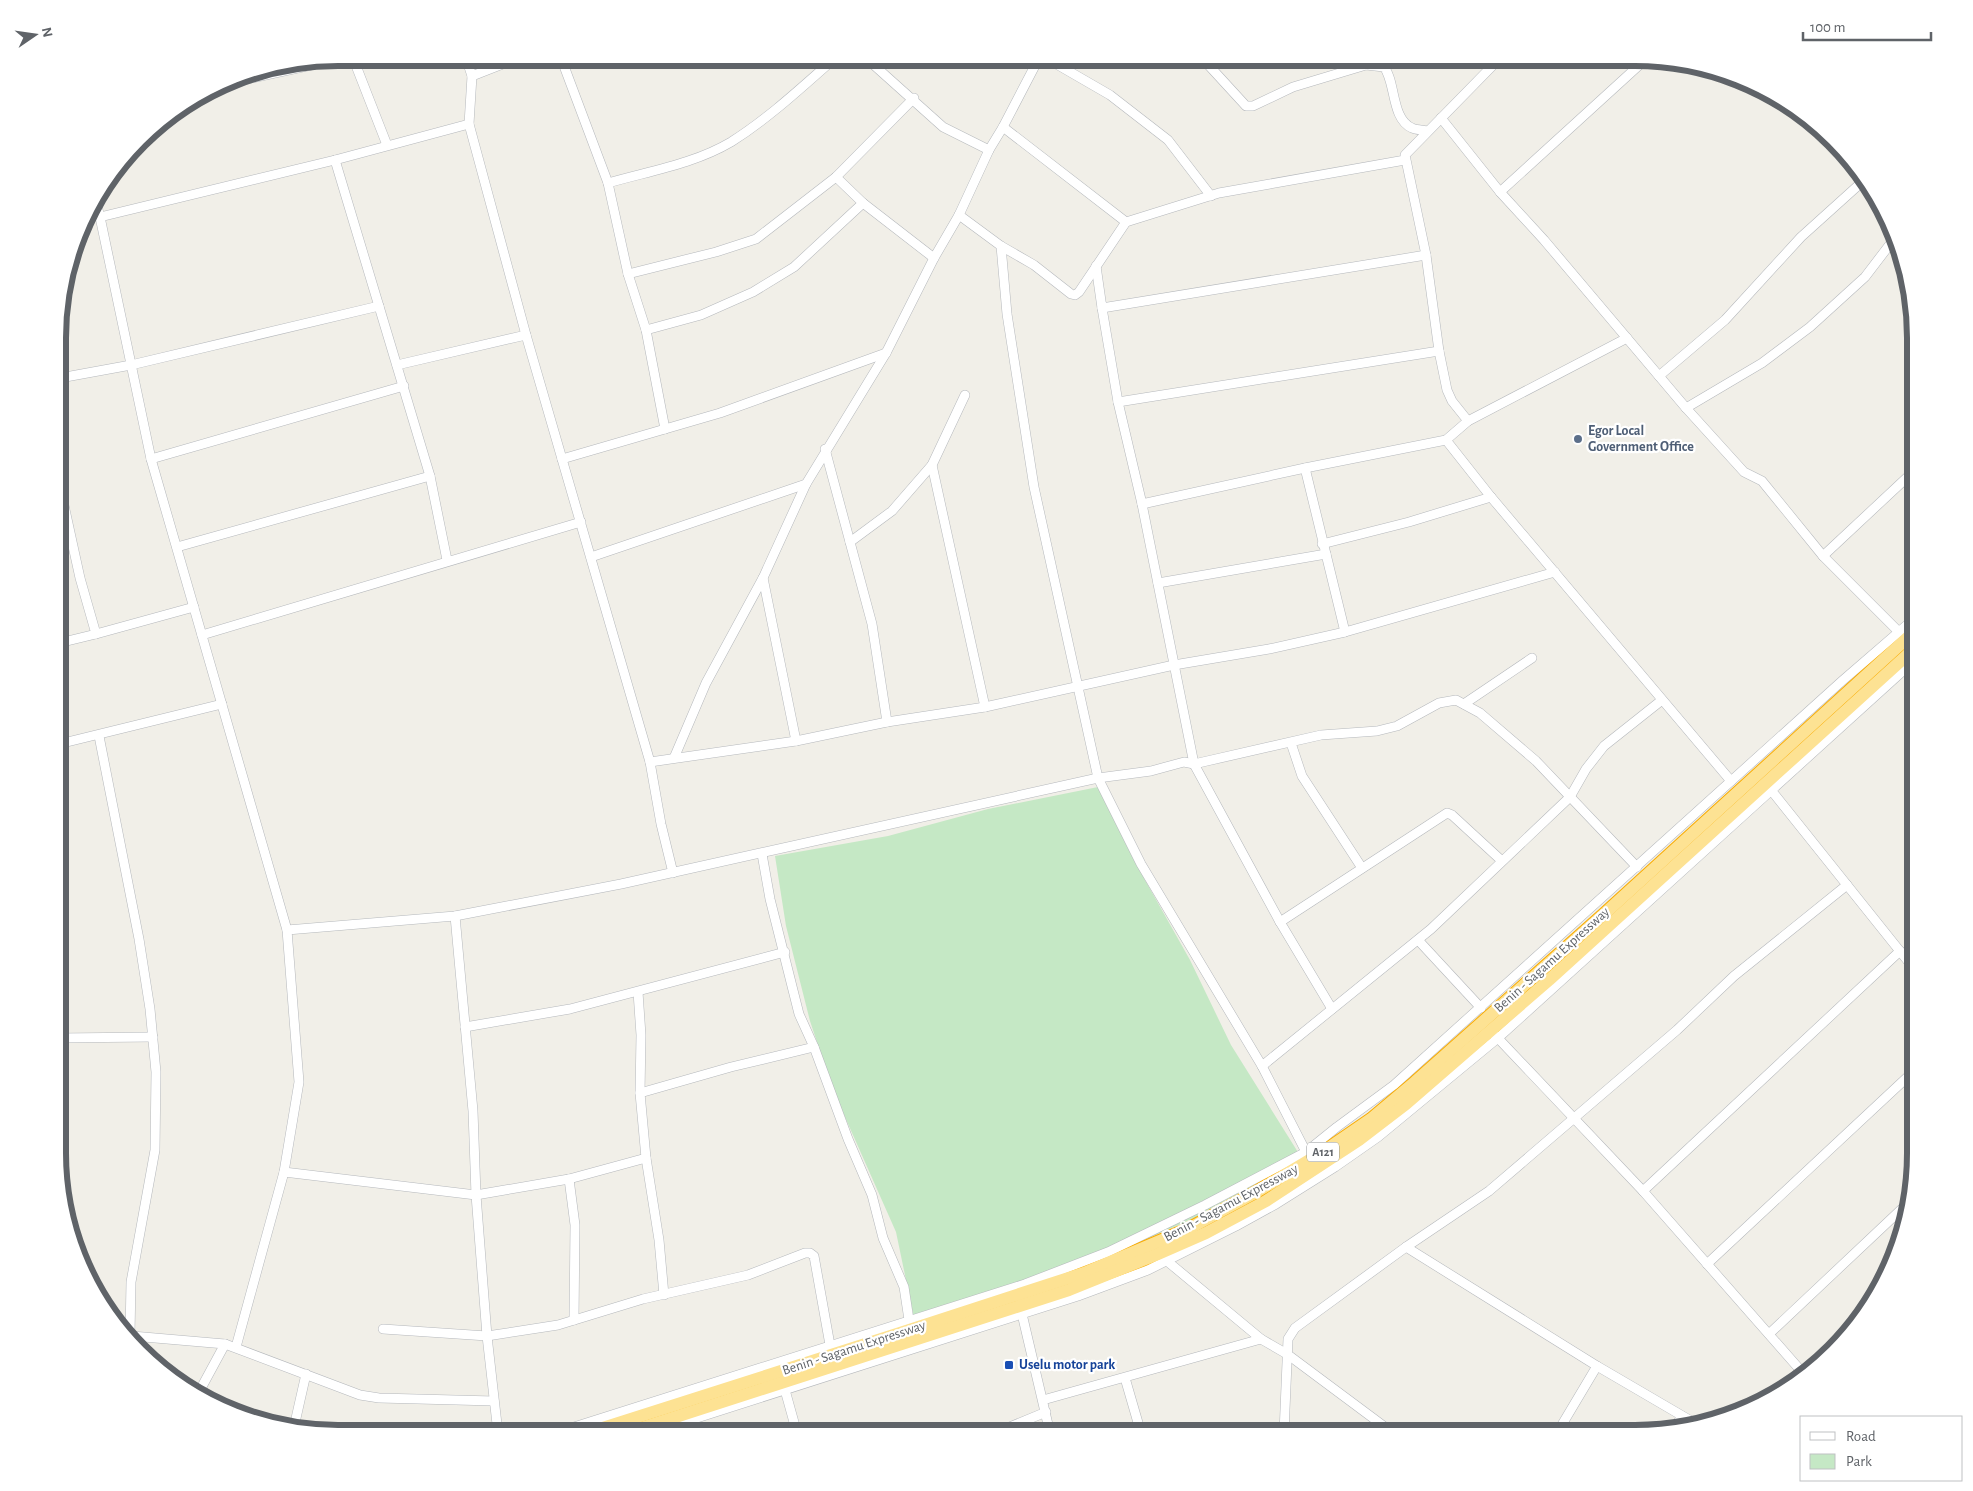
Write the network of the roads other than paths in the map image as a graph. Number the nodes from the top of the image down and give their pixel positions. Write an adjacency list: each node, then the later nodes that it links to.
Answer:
1 (356, 66): 20 (street)
2 (469, 66): 14 (street)
3 (498, 66): 14 (street)
4 (564, 66): 25 (street)
5 (826, 66): 25 (street)
6 (876, 66): 15 (street)
7 (1034, 66): 18 (street)
8 (1059, 66): 28 (street)
9 (1209, 66): 10 (street)
10 (1363, 66)
11 (1372, 66): 19 (street)
12 (1489, 66): 16 (street)
13 (1638, 66): 27 (street)
14 (472, 76): 17 (street)
15 (914, 98): 21 (street); 24 (street)
16 (1441, 118): 19 (street); 27 (street)
17 (469, 124): 20 (street); 43 (street)
18 (1003, 127): 21 (street); 33 (street)
19 (1428, 131): 23 (street)
20 (387, 145): 22 (street)
21 (988, 150): 31 (street)
22 (335, 160): 32 (street); 40 (street)
23 (1405, 160): 28 (street); 36 (street)
24 (836, 177): 29 (street); 39 (street)
25 (608, 183): 39 (street)
26 (1859, 185): 49 (street)
27 (1500, 192): 44 (street)
28 (1211, 196): 33 (street)
29 (863, 203): 37 (street); 42 (street)
30 (98, 211): 32 (street)
31 (959, 215): 35 (street); 37 (street)
32 (100, 217): 47 (street)
33 (1126, 222): 38 (street)
34 (1890, 245): 54 (street)
35 (1002, 246): 38 (street); 92 (street)
36 (1426, 255): 41 (street); 45 (street)
37 (934, 258): 46 (street)
38 (1096, 266): 41 (street)
39 (628, 274): 42 (street)
40 (379, 306): 47 (street); 48 (street)
41 (1102, 308): 53 (street)
42 (646, 330): 56 (street)
43 (526, 335): 48 (street); 60 (street)
44 (1627, 338): 49 (street); 55 (street)
45 (1439, 351): 53 (street); 55 (street)
46 (886, 353): 56 (street); 58 (street)
47 (131, 365): 50 (street); 59 (street)
48 (397, 365): 51 (street)
49 (1659, 376): 54 (street)
50 (66, 377)
51 (404, 386): 59 (street); 63 (street)
52 (966, 395): 61 (street)
53 (1118, 402): 67 (street)
54 (1686, 408): 74 (street)
55 (1468, 421): 57 (street)
56 (665, 429): 60 (street)
57 (1446, 440): 62 (street); 66 (street)
58 (825, 449): 65 (street); 70 (street)
59 (151, 459): 72 (street)
60 (562, 459): 69 (street)
61 (932, 465): 70 (street); 96 (street)
62 (1305, 468): 67 (street); 71 (street)
63 (430, 476): 72 (street); 76 (street)
64 (1907, 477): 74 (street)
65 (806, 484): 75 (street); 78 (street)
66 (1492, 496): 71 (street); 77 (street)
67 (1142, 504): 79 (street)
68 (66, 514): 84 (street)
69 (581, 522): 75 (street); 76 (street)
70 (850, 542): 97 (street)
71 (1322, 544): 73 (street)
72 (177, 547): 80 (street)
73 (1326, 554): 79 (street); 82 (street)
74 (1823, 556): 83 (street)
75 (591, 557): 103 (street)
76 (447, 560): 85 (street)
77 (1555, 572): 82 (street); 93 (street)
78 (763, 578): 99 (street); 102 (street)
79 (1158, 583): 90 (street)
80 (194, 607): 84 (street); 85 (street)
81 (1907, 625): 83 (street)
82 (1345, 632): 90 (street)
83 (1899, 632): 106 (street)
84 (96, 634): 87 (street)
85 (202, 635): 94 (street)
86 (1907, 638): 132 (highway, Benin - Sagamu Expressway / A121)
87 (66, 641)
88 (1907, 655): 126 (highway, A121)
89 (1532, 658): 95 (street)
90 (1174, 665): 92 (street); 104 (street)
91 (1907, 667): 107 (street)
92 (1079, 687): 96 (street); 105 (street)
93 (1662, 700): 106 (street); 108 (street)
94 (222, 704): 98 (street); 117 (street)
95 (1464, 704): 101 (street); 108 (street)
96 (985, 707): 97 (street)
97 (887, 722): 99 (street)
98 (99, 736): 100 (street); 127 (street)
99 (796, 741): 102 (street)
100 (66, 743)
101 (1291, 743): 104 (street); 112 (street)
102 (674, 758): 103 (street)
103 (650, 762): 113 (street)
104 (1194, 764): 105 (street); 116 (street)
105 (1098, 778): 109 (street); 130 (street)
106 (1731, 781): 111 (street)
107 (1771, 790): 114 (street); 126 (street)
108 (1570, 797): 110 (street); 111 (street)
109 (762, 854): 113 (street); 120 (street)
110 (1502, 861): 112 (street); 118 (street)
111 (1637, 867): 123 (street)
112 (1362, 868): 116 (street)
113 (673, 873): 115 (street)
114 (1847, 884): 119 (street); 134 (street)
115 (455, 916): 117 (street); 125 (street)
116 (1280, 922): 124 (street)
117 (287, 930): 137 (street)
118 (1418, 940): 123 (street); 124 (street)
119 (1900, 951): 121 (street); 139 (street)
120 (784, 952): 122 (street); 129 (street)
121 (1907, 960)
122 (638, 992): 125 (street); 133 (street)
123 (1481, 1008): 135 (street)
124 (1332, 1009): 130 (street)
125 (465, 1027): 140 (street)
126 (1494, 1034): 132 (highway, A121); 134 (street); 143 (street)
127 (153, 1037): 128 (street); 149 (street)
128 (66, 1038)
129 (814, 1047): 133 (street); 148 (street)
130 (1262, 1066): 135 (street)
131 (1907, 1077): 144 (street)
132 (1418, 1086): 174 (highway, Benin - Sagamu Expressway / A121); 175 (highway, A121)
133 (640, 1093): 136 (street)
134 (1574, 1119): 139 (street); 142 (street)
135 (1306, 1152): 148 (street)
136 (646, 1158): 138 (street); 145 (street)
137 (284, 1172): 140 (street); 157 (street)
138 (569, 1179): 140 (street); 147 (street)
139 (1643, 1191): 144 (street)
140 (476, 1195): 153 (street)
141 (1901, 1210): 151 (street)
142 (1406, 1247): 158 (street); 159 (street)
143 (1167, 1261): 146 (street); 154 (street)
144 (1707, 1264): 151 (street)
145 (664, 1295): 147 (street); 156 (street)
146 (1022, 1314): 164 (street); 166 (street)
147 (574, 1320): 153 (street)
148 (909, 1320): 156 (street)
149 (131, 1328)
150 (383, 1329): 153 (street)
151 (1769, 1334): 160 (street)
152 (137, 1336): 155 (street)
153 (486, 1336): 165 (street)
154 (1261, 1339): 158 (street); 162 (street)
155 (225, 1344): 157 (street); 163 (street)
156 (830, 1345): 173 (street)
157 (236, 1347): 161 (street)
158 (1287, 1354): 181 (street); 182 (street)
159 (1597, 1366): 168 (street); 183 (street)
160 (1800, 1369)
161 (306, 1374): 165 (street); 170 (street)
162 (1125, 1378): 166 (street); 180 (street)
163 (201, 1388)
164 (785, 1390): 176 (street); 177 (street)
165 (494, 1400): 172 (street)
166 (1043, 1400): 167 (street)
167 (1046, 1412): 178 (street); 179 (street)
168 (1682, 1416): 169 (street); 171 (street)
169 (1688, 1420)
170 (295, 1421)
171 (1679, 1421)
172 (497, 1425)
173 (580, 1425)
174 (612, 1425)
175 (651, 1425)
176 (675, 1425)
177 (794, 1425)
178 (1014, 1425)
179 (1048, 1425)
180 (1139, 1425)
181 (1284, 1425)
182 (1382, 1425)
183 (1561, 1425)

